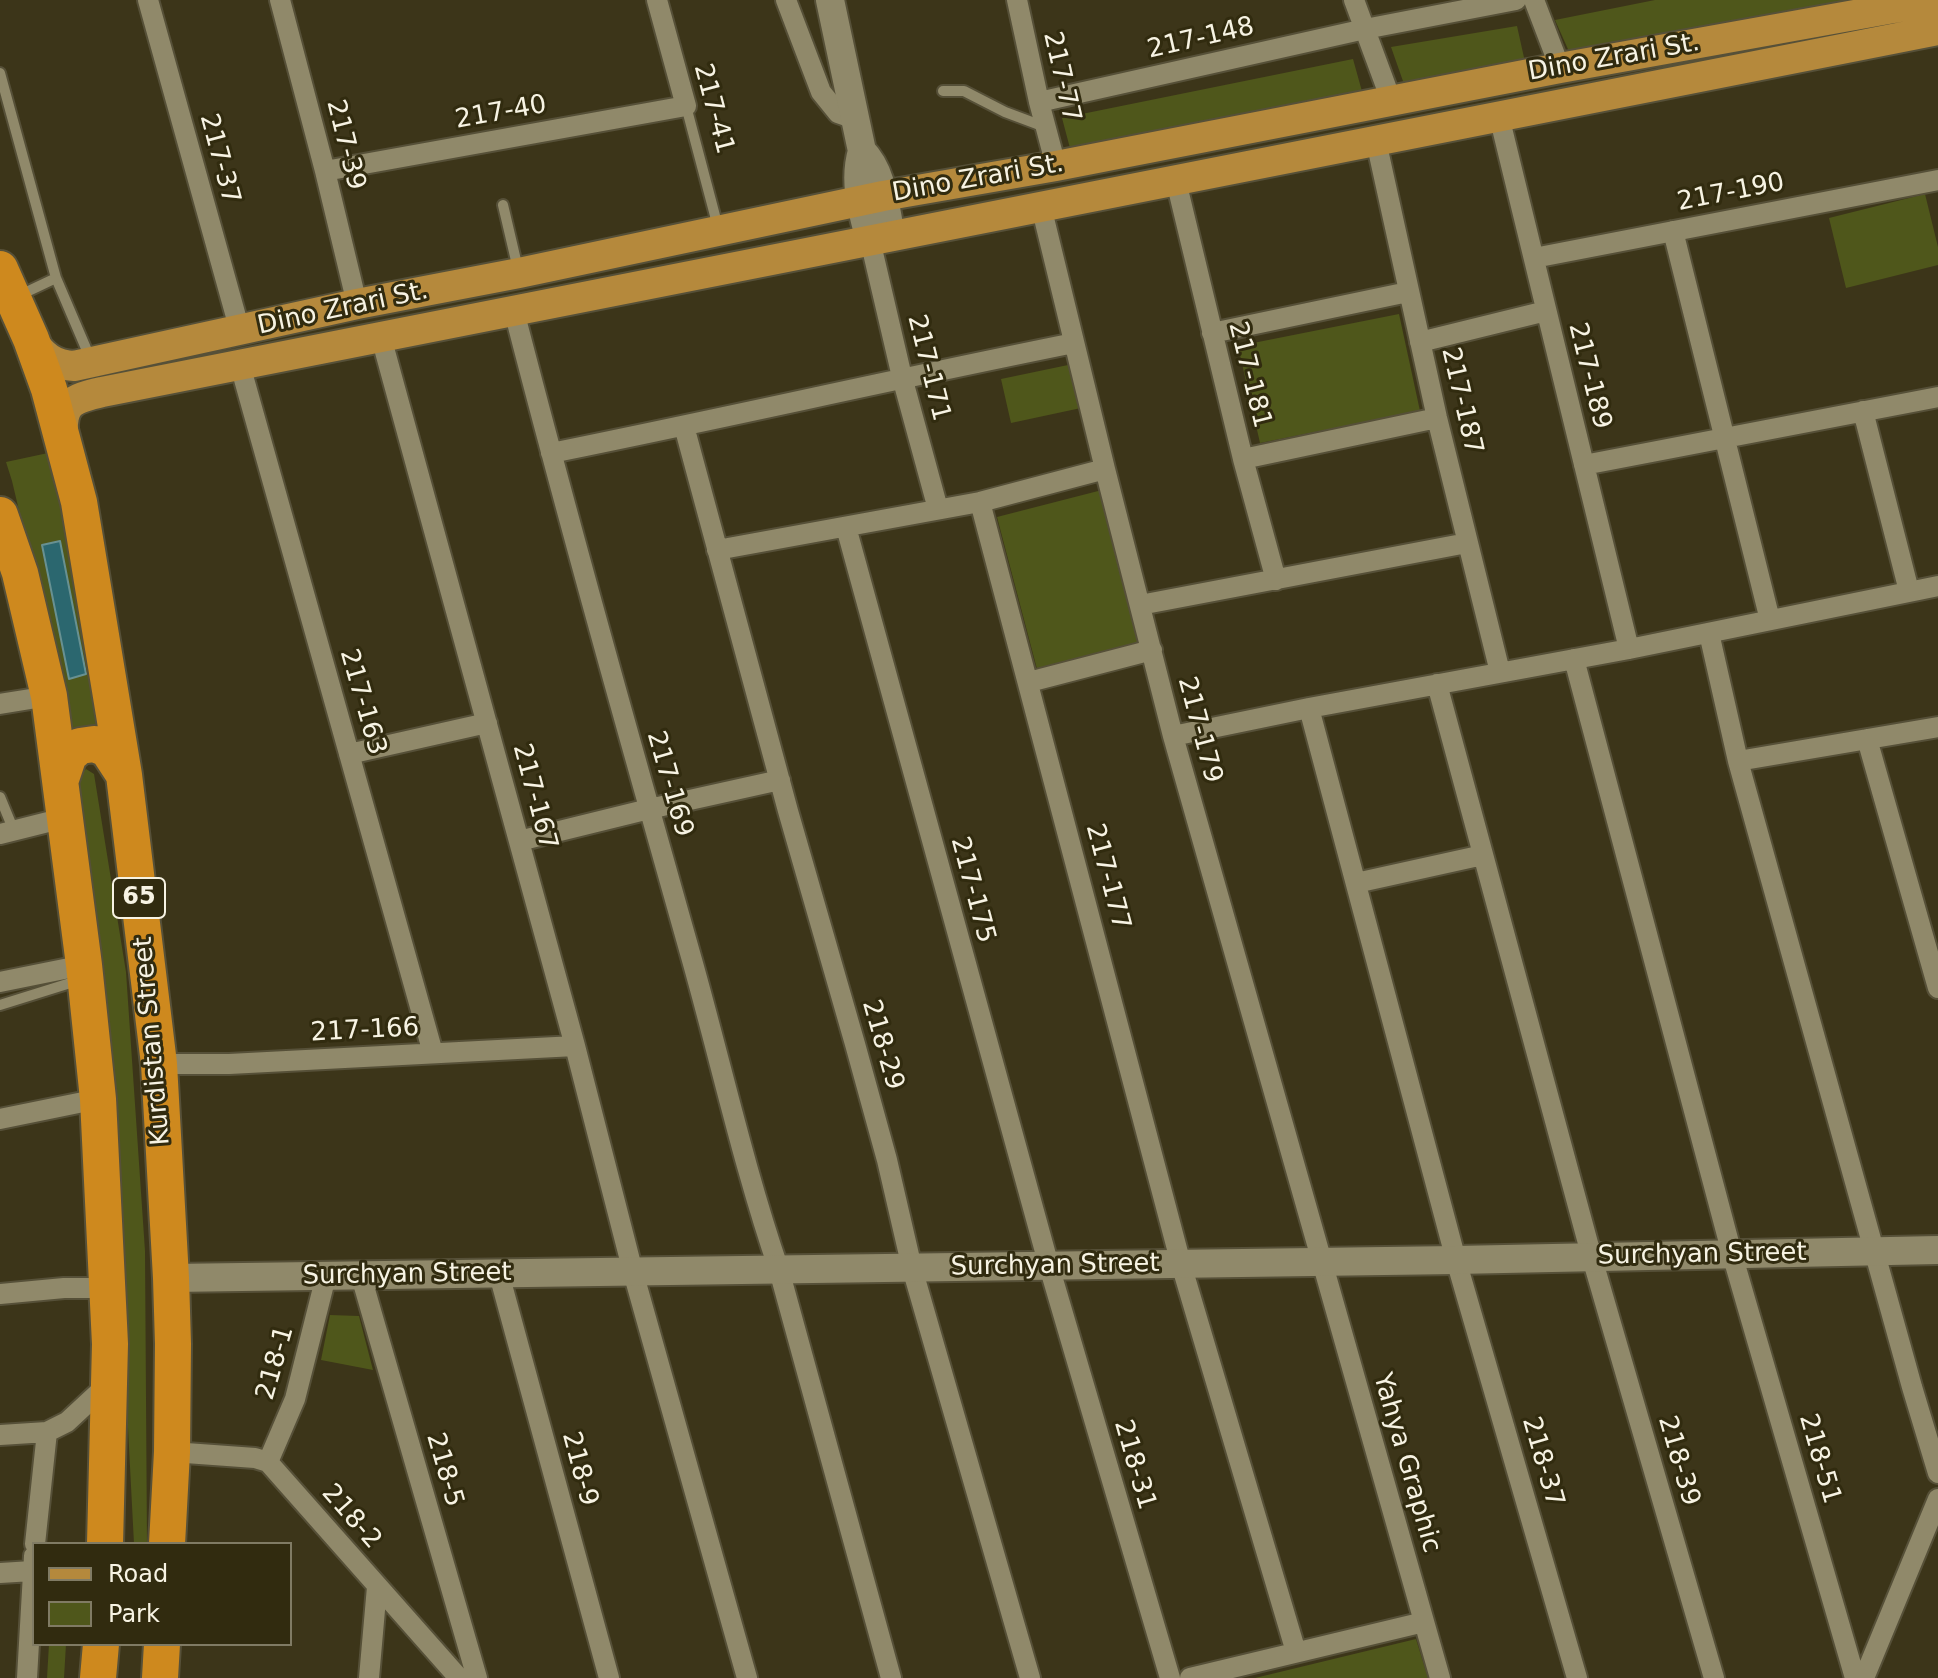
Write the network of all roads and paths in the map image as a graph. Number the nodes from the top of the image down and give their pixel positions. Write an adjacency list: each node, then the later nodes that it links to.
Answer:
1 (148, 0): 40 (street, 217-37)
2 (280, 0): 23 (street, 217-39)
3 (657, 0): 17 (street, 217-41)
4 (786, 0): 19 (street)
5 (830, 0): 19 (street)
6 (1017, 0): 16 (street, 217-77)
7 (1354, 0): 11 (street)
8 (1516, 0): 11 (street, 217-148)
9 (1534, 0): 12 (street)
10 (1933, 8): 12 (main road, Dino Zrari St.); 18 (main road, Dino Zrari St.)
11 (1365, 29): 15 (street); 16 (street, 217-148)
12 (1560, 68): 15 (main road, Dino Zrari St.)
13 (0, 73): 34 (lane)
14 (943, 91): 20 (lane)
15 (1391, 100): 22 (main road, Dino Zrari St.)
16 (1039, 102): 20 (street, 217-77)
17 (686, 106): 23 (street, 217-40); 30 (lane, 217-41)
18 (1499, 116): 21 (main road, Dino Zrari St.); 32 (street, 217-189)
19 (855, 119): 26 (street)
20 (1045, 127): 22 (street, 217-77)
21 (1376, 141): 25 (main road, Dino Zrari St.); 36 (street, 217-187)
22 (1056, 166): 26 (main road, Dino Zrari St.)
23 (325, 171): 37 (street, 217-39)
24 (1938, 180): 29 (street, 217-190)
25 (1176, 181): 28 (main road, Dino Zrari St.); 41 (street, 217-181)
26 (871, 199): 30 (main road, Dino Zrari St.); 31 (street)
27 (503, 205): 33 (lane)
28 (1041, 206): 31 (main road, Dino Zrari St.); 45 (street, 217-179)
29 (1673, 231): 32 (street, 217-190); 55 (street)
30 (719, 232): 33 (main road, Dino Zrari St.)
31 (880, 238): 38 (main road, Dino Zrari St.); 48 (street, 217-171)
32 (1534, 258): 39 (street, 217-189)
33 (519, 273): 37 (main road, Dino Zrari St.)
34 (56, 278): 35 (lane); 46 (lane)
35 (6, 284): 43 (highway, Kurdistan Street / 65)
36 (1408, 292): 41 (street); 44 (street, 217-187)
37 (357, 304): 40 (main road, Dino Zrari St.)
38 (514, 311): 42 (main road, Dino Zrari St.); 56 (street, 217-169)
39 (1546, 311): 44 (street); 58 (street, 217-189)
40 (240, 331): 46 (main road, Dino Zrari St.)
41 (1212, 333): 57 (street, 217-181)
42 (381, 337): 47 (main road, Dino Zrari St.); 81 (street, 217-167)
43 (31, 339): 46 (main road, Dino Zrari St.); 54 (highway, Kurdistan Street / 65)
44 (1420, 342): 52 (street, 217-187)
45 (1074, 343): 48 (street); 59 (street, 217-179)
46 (92, 362): 49 (main road)
47 (240, 365): 49 (main road, Dino Zrari St.); 85 (street, 217-163)
48 (902, 377): 53 (street); 61 (street, 217-171)
49 (102, 392): 54 (main road, Dino Zrari St.)
50 (1938, 397): 51 (street)
51 (1863, 411): 55 (street); 68 (street)
52 (1437, 418): 57 (street); 63 (street, 217-187)
53 (684, 426): 56 (street); 65 (street, 218-29)
54 (63, 438): 87 (highway, Kurdistan Street / 65)
55 (1724, 438): 58 (street); 70 (street)
56 (551, 453): 91 (street, 217-169)
57 (1243, 459): 66 (street, 217-181)
58 (1584, 465): 72 (street, 217-189)
59 (1105, 469): 60 (street); 69 (street, 217-179)
60 (980, 502): 61 (street); 76 (street, 217-177)
61 (938, 509): 62 (street)
62 (846, 527): 65 (street); 113 (street, 217-175)
63 (1467, 543): 66 (street); 75 (street, 217-187)
64 (8, 549): 78 (highway, 65)
65 (717, 550): 89 (street, 218-29)
66 (1276, 580): 69 (street)
67 (1938, 586): 68 (street)
68 (1909, 591): 70 (street)
69 (1140, 605): 73 (street, 217-179)
70 (1770, 620): 71 (street)
71 (1709, 633): 72 (street); 86 (street)
72 (1629, 649): 74 (street)
73 (1152, 650): 76 (street); 83 (street, 217-179)
74 (1574, 659): 75 (street); 108 (street, 218-51)
75 (1500, 672): 77 (street)
76 (1029, 682): 112 (street, 217-177)
77 (1437, 684): 80 (street); 95 (street, 218-39)
78 (49, 696): 79 (street); 88 (highway, 65)
79 (0, 704)
80 (1309, 708): 83 (street); 96 (street, 218-37)
81 (487, 723): 85 (street); 94 (street, 217-167)
82 (1938, 727): 84 (street)
83 (1173, 736): 111 (street, 217-179)
84 (1867, 739): 86 (street); 99 (street)
85 (349, 754): 102 (street, 217-163)
86 (1738, 761): 107 (street)
87 (124, 775): 88 (highway); 103 (highway, Kurdistan Street / 65)
88 (61, 779): 92 (highway, 65)
89 (780, 780): 91 (street); 114 (street, 218-29)
90 (0, 797): 93 (lane)
91 (649, 809): 94 (street); 115 (street, 217-169)
92 (64, 818): 93 (street); 97 (highway, 65)
93 (7, 833)
94 (519, 841): 101 (street, 217-167)
95 (1483, 855): 96 (street); 109 (street, 218-39)
96 (1356, 883): 110 (street, 218-37)
97 (85, 972): 98 (street); 100 (lane); 104 (highway, 65)
98 (0, 982)
99 (1938, 988)
100 (0, 1005)
101 (575, 1046): 102 (street, 217-166); 116 (street, 217-167)
102 (433, 1053): 103 (street, 217-166)
103 (159, 1064): 120 (highway, Kurdistan Street / 65)
104 (98, 1099): 105 (street); 121 (highway, 65)
105 (0, 1119)
106 (1938, 1250): 107 (street, Surchyan Street)
107 (1876, 1251): 108 (street, Surchyan Street); 128 (street)
108 (1732, 1254): 109 (street, Surchyan Street); 156 (street, 218-51)
109 (1592, 1258): 110 (street, Surchyan Street); 155 (street, 218-39)
110 (1456, 1260): 111 (street, Surchyan Street); 154 (street, 218-37)
111 (1322, 1262): 112 (street, Surchyan Street); 137 (street, Yahya Graphic)
112 (1181, 1264): 113 (street, Surchyan Street); 140 (street, 217-177)
113 (1049, 1266): 114 (street, Surchyan Street); 151 (street, 218-31)
114 (912, 1268): 115 (street, Surchyan Street); 150 (street, 218-29)
115 (779, 1270): 116 (street, Surchyan Street); 149 (street, 217-169)
116 (633, 1272): 117 (street, Surchyan Street); 148 (street, 217-167)
117 (499, 1274): 119 (street, Surchyan Street); 147 (street, 218-9)
118 (326, 1276): 119 (street, Surchyan Street); 120 (street, Surchyan Street); 127 (street, 218-1)
119 (361, 1276): 146 (street, 218-5)
120 (171, 1278): 126 (highway, Kurdistan Street / 65)
121 (109, 1288): 122 (street); 123 (highway, 65)
122 (0, 1294)
123 (109, 1383): 124 (street); 131 (highway, 65)
124 (47, 1432): 125 (street); 130 (street)
125 (0, 1435)
126 (172, 1452): 127 (street); 132 (highway, Kurdistan Street / 65)
127 (268, 1462): 136 (street, 218-2)
128 (1938, 1473)
129 (1938, 1499): 157 (street)
130 (35, 1542)
131 (105, 1542)
132 (167, 1542)
133 (32, 1563): 134 (street)
134 (0, 1573)
135 (32, 1582): 141 (street)
136 (377, 1587): 144 (street); 145 (street, 218-2)
137 (1424, 1622): 140 (street); 153 (street, Yahya Graphic)
138 (101, 1646): 142 (highway)
139 (162, 1646): 143 (highway)
140 (1296, 1652): 152 (street)
141 (27, 1678)
142 (98, 1678)
143 (160, 1678)
144 (369, 1678)
145 (459, 1678)
146 (477, 1678)
147 (609, 1678)
148 (747, 1678)
149 (891, 1678)
150 (1030, 1678)
151 (1170, 1678)
152 (1190, 1678)
153 (1440, 1678)
154 (1577, 1678)
155 (1714, 1678)
156 (1855, 1678)
157 (1864, 1678)

